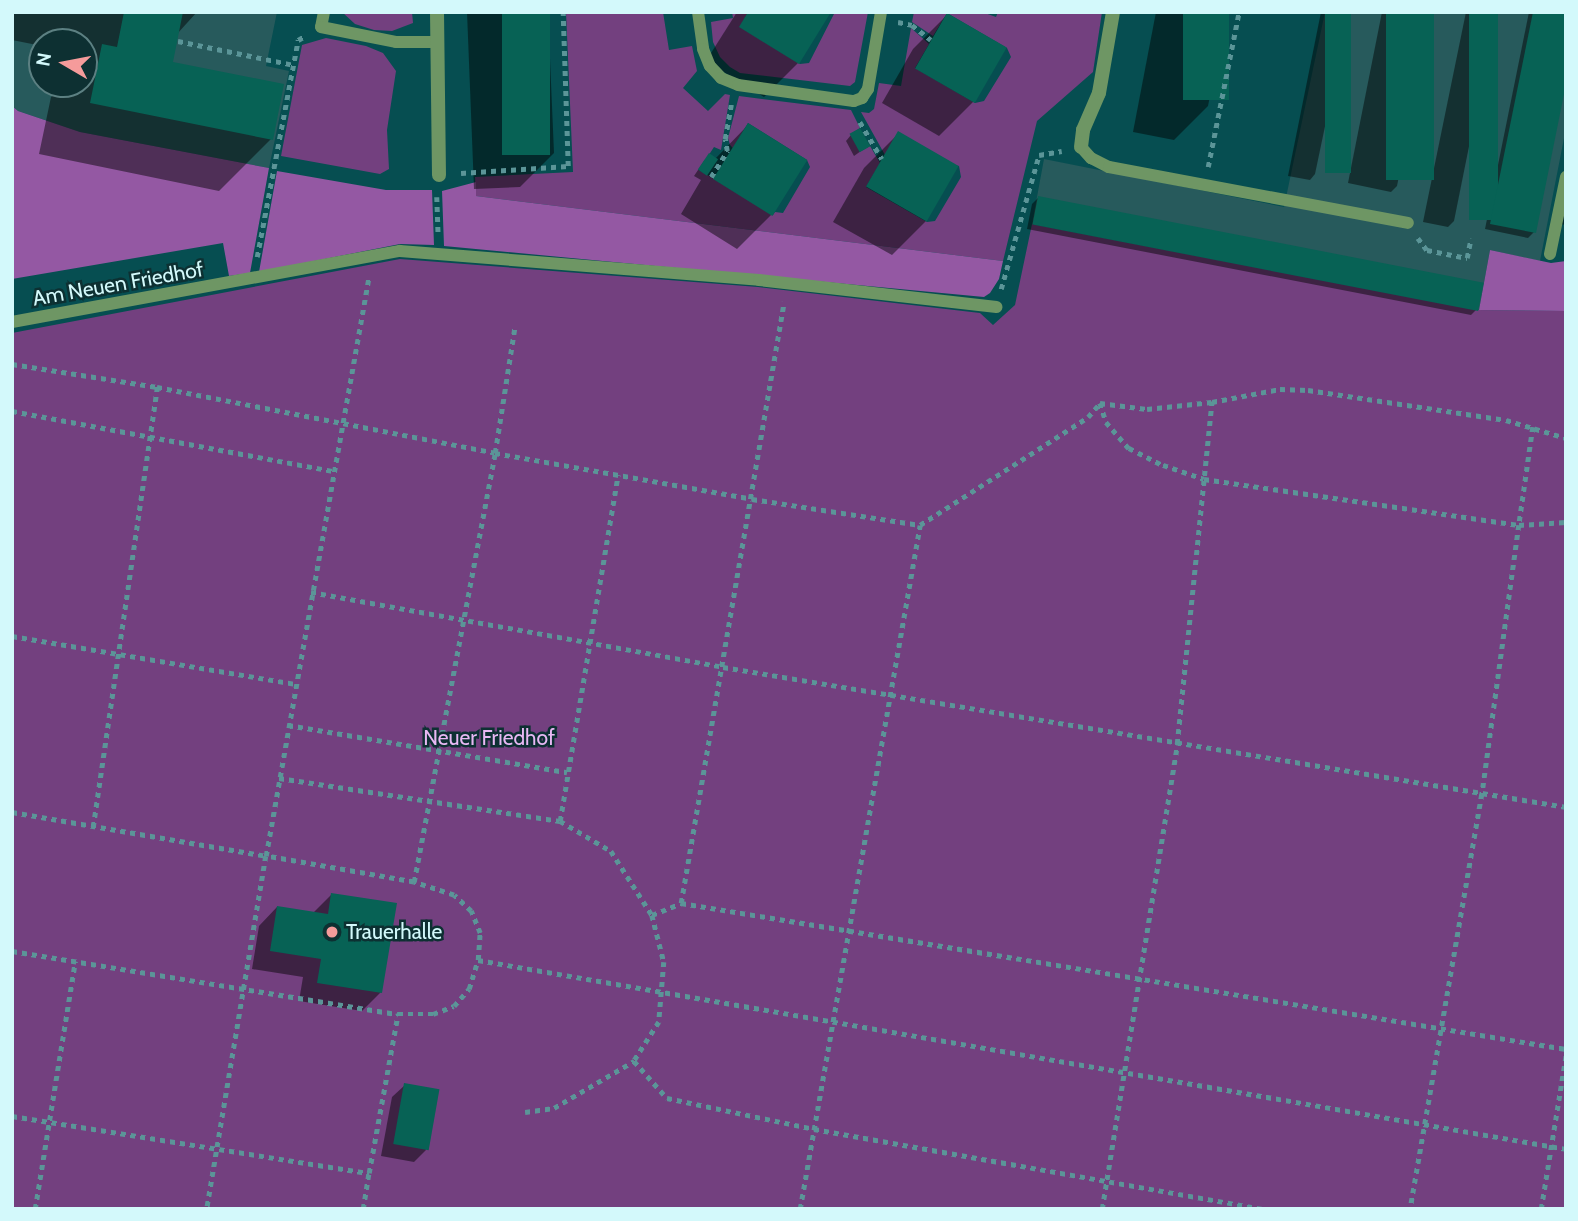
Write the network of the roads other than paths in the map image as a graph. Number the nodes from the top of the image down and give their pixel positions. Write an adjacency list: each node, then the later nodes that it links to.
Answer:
1 (324, 12): 6 (lane)
2 (437, 12): 6 (street)
3 (698, 12): 5 (lane)
4 (1113, 12): 7 (street)
5 (880, 16)
6 (437, 42): 8 (street)
7 (1081, 147): 10 (lane)
8 (439, 175)
9 (1566, 177): 11 (lane)
10 (1408, 223)
11 (1550, 254)
12 (996, 307): 13 (lane, Am Neuen Friedhof)
13 (12, 322)

